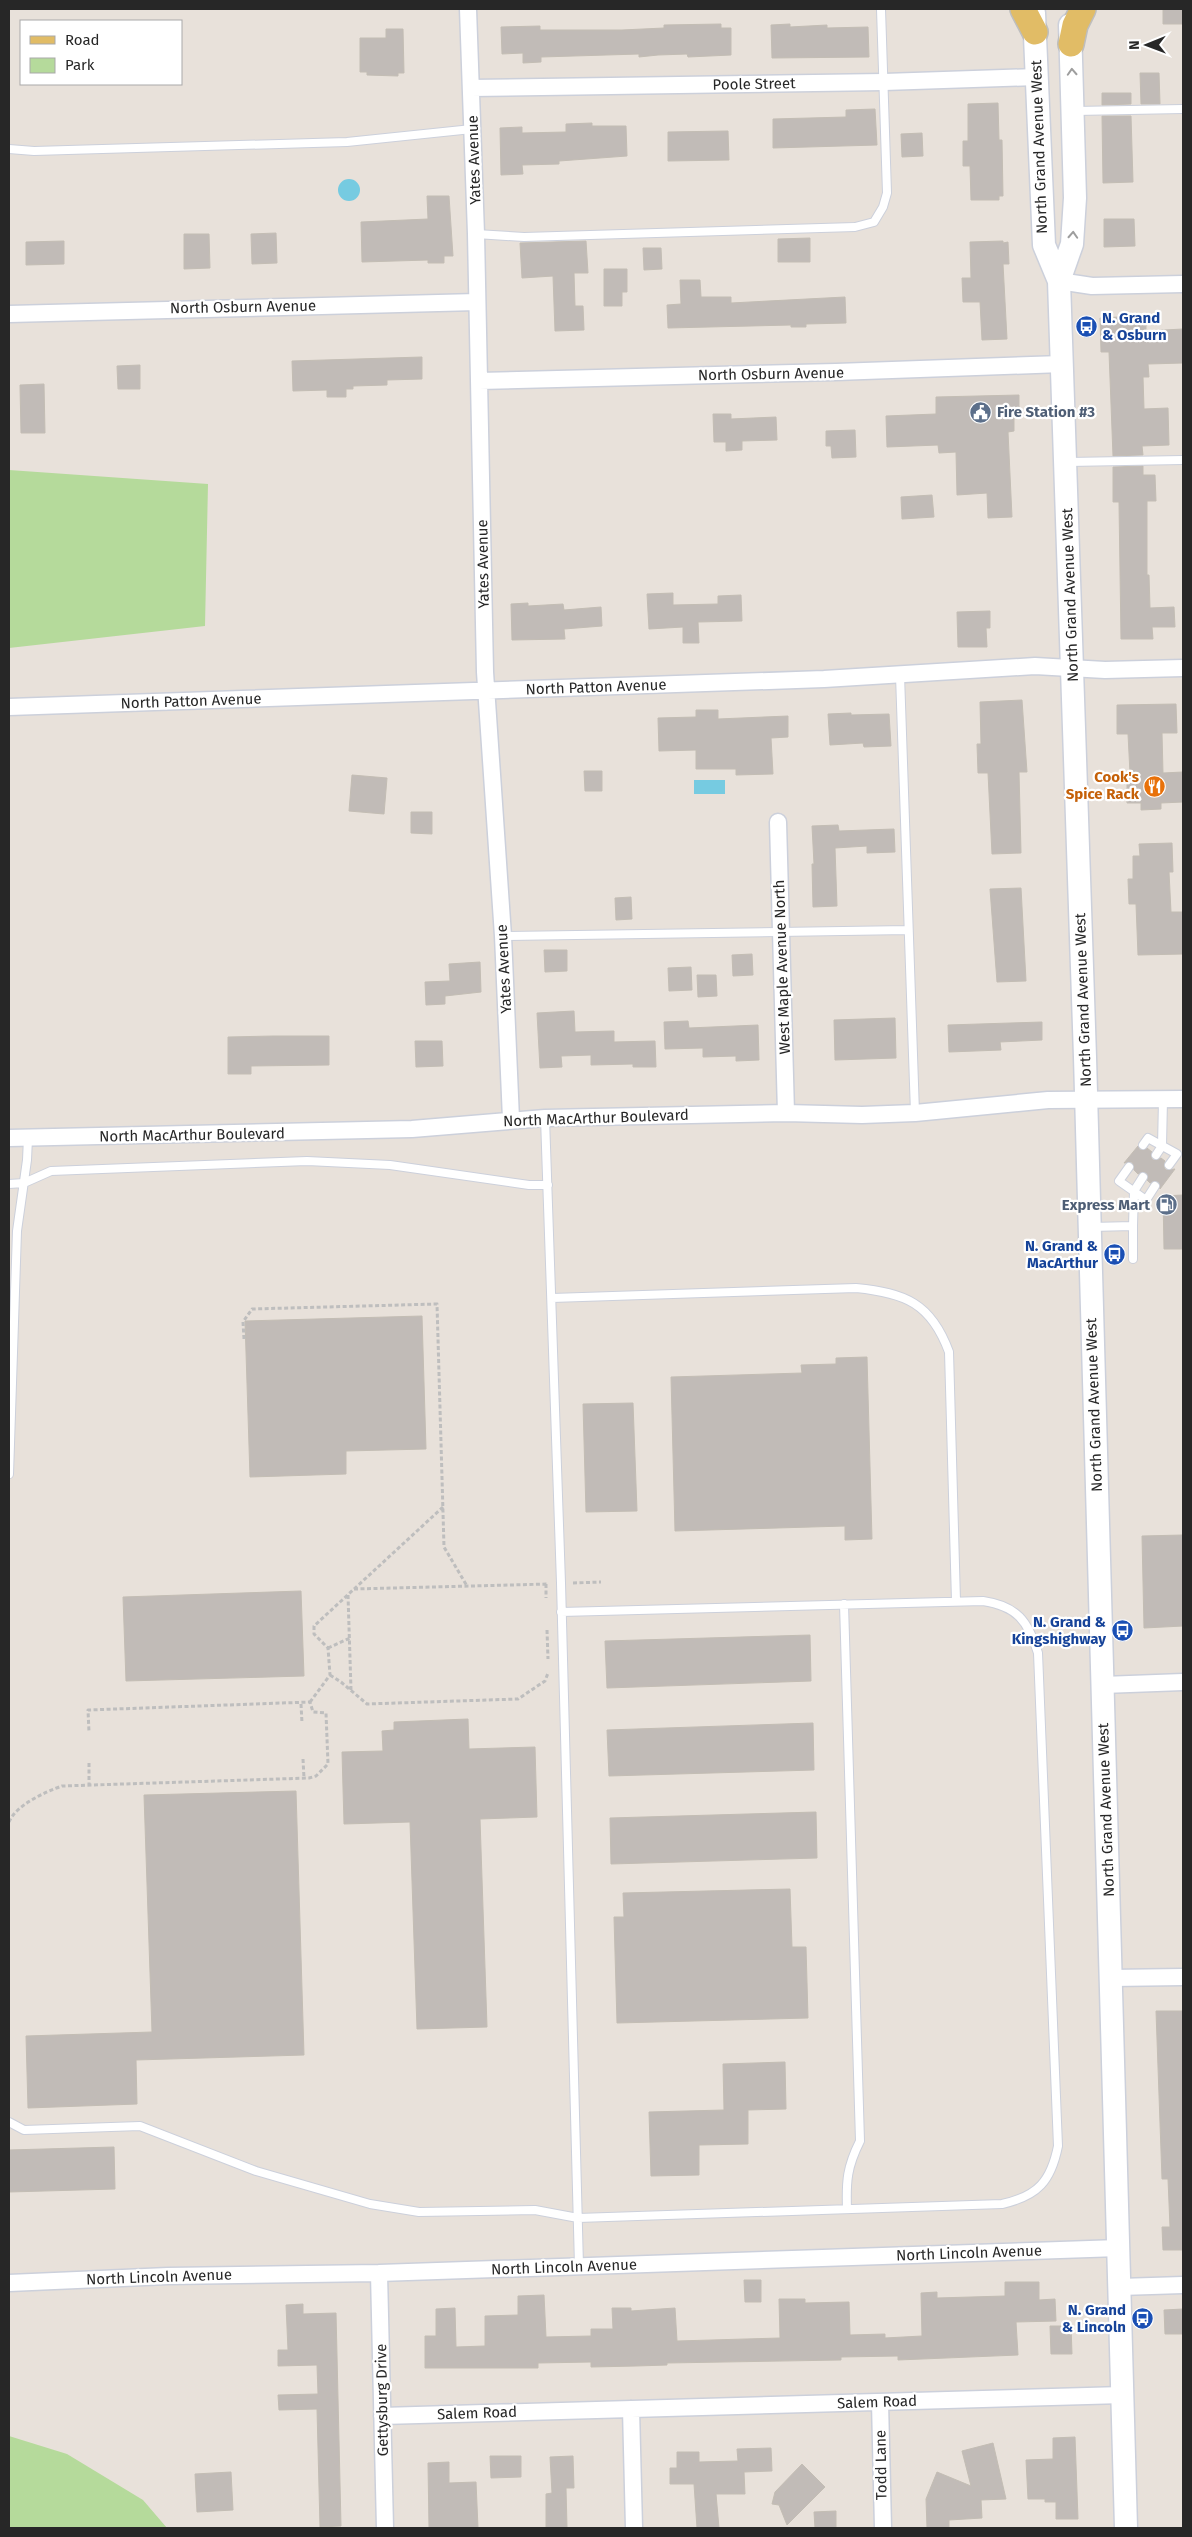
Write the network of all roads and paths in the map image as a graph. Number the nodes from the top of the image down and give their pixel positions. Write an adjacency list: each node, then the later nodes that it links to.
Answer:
1 (468, 9): 10 (street, Yates Avenue)
2 (881, 9): 9 (lane)
3 (1023, 9): 6 (main road)
4 (1070, 9): 7 (main road, North Grand Avenue West)
5 (1083, 9): 7 (main road)
6 (1034, 21): 8 (main road, North Grand Avenue West)
7 (1071, 44): 12 (main road, North Grand Avenue West, one-way to 7)
8 (1036, 78): 9 (street, Poole Street); 16 (main road, North Grand Avenue West)
9 (884, 82): 10 (street, Poole Street); 15 (lane)
10 (471, 88): 13 (street, Yates Avenue)
11 (1183, 109): 12 (lane)
12 (1074, 111): 16 (main road, North Grand Avenue West, one-way to 12)
13 (472, 129): 14 (lane); 15 (street, Yates Avenue)
14 (9, 149)
15 (476, 234): 18 (street, Yates Avenue)
16 (1059, 281): 17 (street); 20 (main road, North Grand Avenue West)
17 (1183, 284)
18 (477, 302): 19 (street, North Osburn Avenue); 21 (street, Yates Avenue)
19 (9, 314)
20 (1062, 364): 21 (street, North Osburn Avenue); 23 (main road, North Grand Avenue West)
21 (479, 381): 27 (street, Yates Avenue)
22 (1183, 460): 23 (lane)
23 (1066, 462): 24 (main road, North Grand Avenue West)
24 (1072, 668): 25 (street, North Patton Avenue); 26 (street, North Patton Avenue); 34 (main road, North Grand Avenue West)
25 (1183, 668)
26 (900, 675): 27 (street, North Patton Avenue); 30 (lane)
27 (487, 691): 28 (street, North Patton Avenue); 32 (street, Yates Avenue)
28 (9, 707)
29 (778, 822): 31 (street, West Maple Avenue North)
30 (908, 930): 31 (lane); 37 (lane)
31 (780, 932): 32 (lane); 36 (street, West Maple Avenue North)
32 (503, 936): 39 (street, Yates Avenue)
33 (1183, 1099): 35 (street, North MacArthur Boulevard)
34 (1086, 1100): 35 (street, North MacArthur Boulevard); 37 (street, North MacArthur Boulevard); 54 (main road, North Grand Avenue West)
35 (1163, 1100): 43 (lane)
36 (786, 1113): 37 (street, North MacArthur Boulevard); 38 (street, North MacArthur Boulevard)
37 (915, 1113)
38 (545, 1118): 39 (street, North MacArthur Boulevard); 50 (lane)
39 (511, 1120): 41 (street, North MacArthur Boulevard)
40 (9, 1138): 41 (street, North MacArthur Boulevard)
41 (28, 1138): 48 (lane)
42 (1143, 1145): 43 (lane)
43 (1162, 1146): 44 (lane); 45 (lane)
44 (1156, 1155)
45 (1169, 1165)
46 (1129, 1166): 52 (lane)
47 (1143, 1177): 52 (lane)
48 (24, 1183): 49 (lane); 50 (lane); 58 (lane)
49 (9, 1184)
50 (548, 1185): 56 (lane)
51 (1155, 1186): 52 (lane)
52 (1134, 1192): 53 (lane)
53 (1133, 1226): 54 (lane); 55 (lane)
54 (1090, 1228): 76 (main road, North Grand Avenue West)
55 (1133, 1259)
56 (552, 1298): 68 (lane); 70 (lane)
57 (244, 1339): 59 (path)
58 (9, 1474)
59 (443, 1506): 64 (path); 65 (path)
60 (601, 1582): 62 (path)
61 (550, 1583): 63 (path)
62 (572, 1583)
63 (546, 1584): 64 (path); 67 (path)
64 (467, 1586): 65 (path)
65 (354, 1590): 66 (path)
66 (348, 1595): 72 (path); 73 (path)
67 (546, 1598)
68 (956, 1601): 69 (lane); 90 (lane)
69 (844, 1604): 70 (lane); 90 (lane)
70 (562, 1612): 91 (lane)
71 (546, 1630): 77 (path)
72 (350, 1638): 73 (path); 77 (path)
73 (328, 1648): 74 (path)
74 (330, 1675): 77 (path); 78 (path)
75 (1183, 1682): 76 (street)
76 (1102, 1685): 88 (main road, North Grand Avenue West)
77 (351, 1691)
78 (310, 1702): 79 (path); 84 (path)
79 (301, 1704): 80 (path); 81 (path)
80 (302, 1723)
81 (89, 1732)
82 (303, 1759): 84 (path)
83 (89, 1763): 85 (path)
84 (304, 1778): 85 (path)
85 (90, 1784): 86 (path)
86 (9, 1822)
87 (1183, 1977): 88 (street)
88 (1112, 1978): 92 (main road, North Grand Avenue West)
89 (9, 2122): 91 (lane)
90 (847, 2209): 91 (lane)
91 (578, 2218): 93 (lane)
92 (1119, 2248): 93 (street, North Lincoln Avenue); 97 (main road, North Grand Avenue West)
93 (579, 2266): 94 (street, North Lincoln Avenue)
94 (379, 2272): 95 (street, North Lincoln Avenue); 101 (street, Gettysburg Drive)
95 (9, 2282)
96 (1183, 2285): 97 (street)
97 (1120, 2287): 98 (main road, North Grand Avenue West)
98 (1123, 2395): 99 (street, Salem Road); 105 (main road, North Grand Avenue West)
99 (880, 2402): 100 (street, Salem Road); 104 (street, Todd Lane)
100 (631, 2409): 101 (street, Salem Road); 103 (street)
101 (382, 2416): 102 (street, Gettysburg Drive)
102 (385, 2528)
103 (634, 2528)
104 (882, 2528)
105 (1126, 2528)

